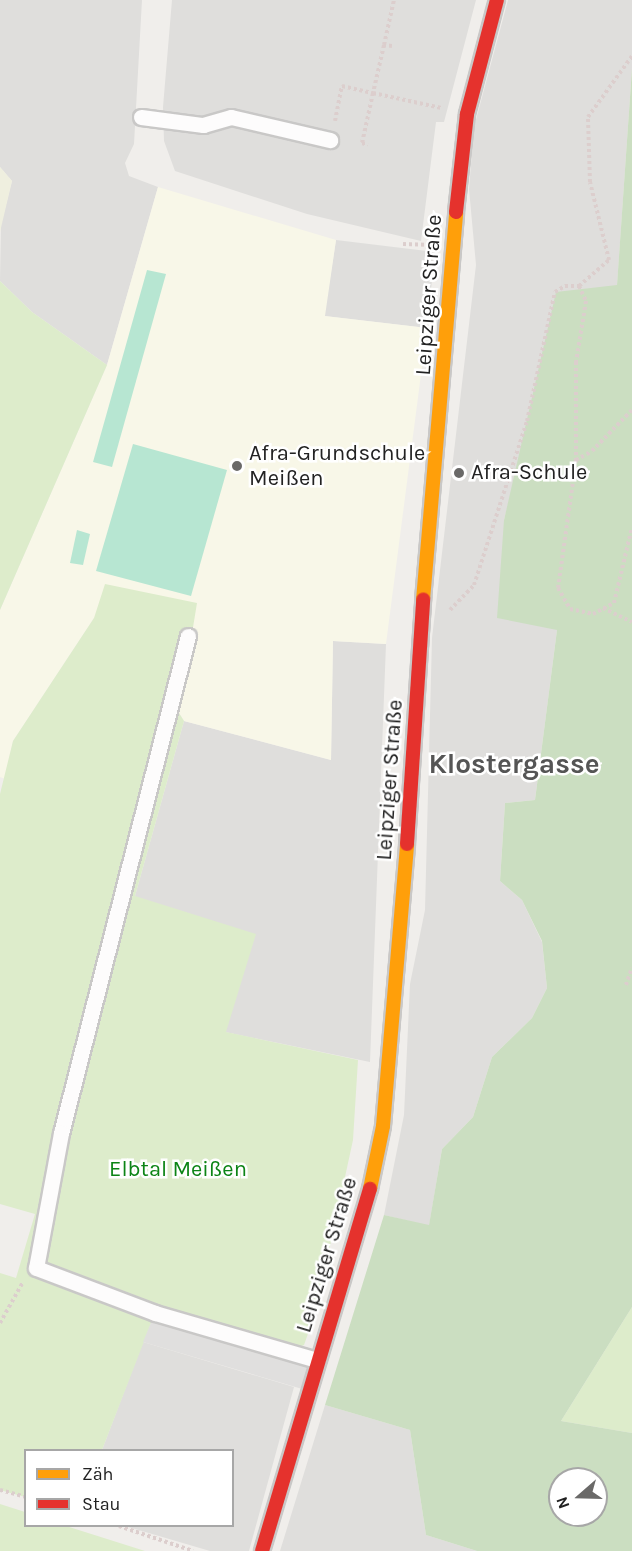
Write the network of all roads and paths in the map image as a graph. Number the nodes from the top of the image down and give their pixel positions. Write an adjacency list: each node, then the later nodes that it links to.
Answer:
1 (394, 0): 3 (path)
2 (497, 0): 7 (street, Leipziger Straße)
3 (384, 45): 4 (path); 6 (path)
4 (392, 46)
5 (632, 56): 11 (path)
6 (373, 93): 7 (path); 9 (path); 10 (path)
7 (467, 114): 16 (street, Leipziger Straße)
8 (141, 117): 9 (lane)
9 (330, 140)
10 (368, 145)
11 (579, 286): 13 (path); 16 (path)
12 (632, 410): 13 (path)
13 (576, 460): 15 (path)
14 (632, 527): 15 (path)
15 (603, 608): 17 (path)
16 (422, 612): 23 (street, Leipziger Straße)
17 (632, 622)
18 (188, 636): 21 (lane)
19 (632, 968): 20 (path)
20 (626, 985)
21 (36, 1268): 22 (path); 23 (lane)
22 (0, 1323)
23 (317, 1360): 28 (street, Leipziger Straße)
24 (0, 1490): 25 (path)
25 (24, 1496)
26 (122, 1527): 27 (path)
27 (193, 1551)
28 (262, 1551)

